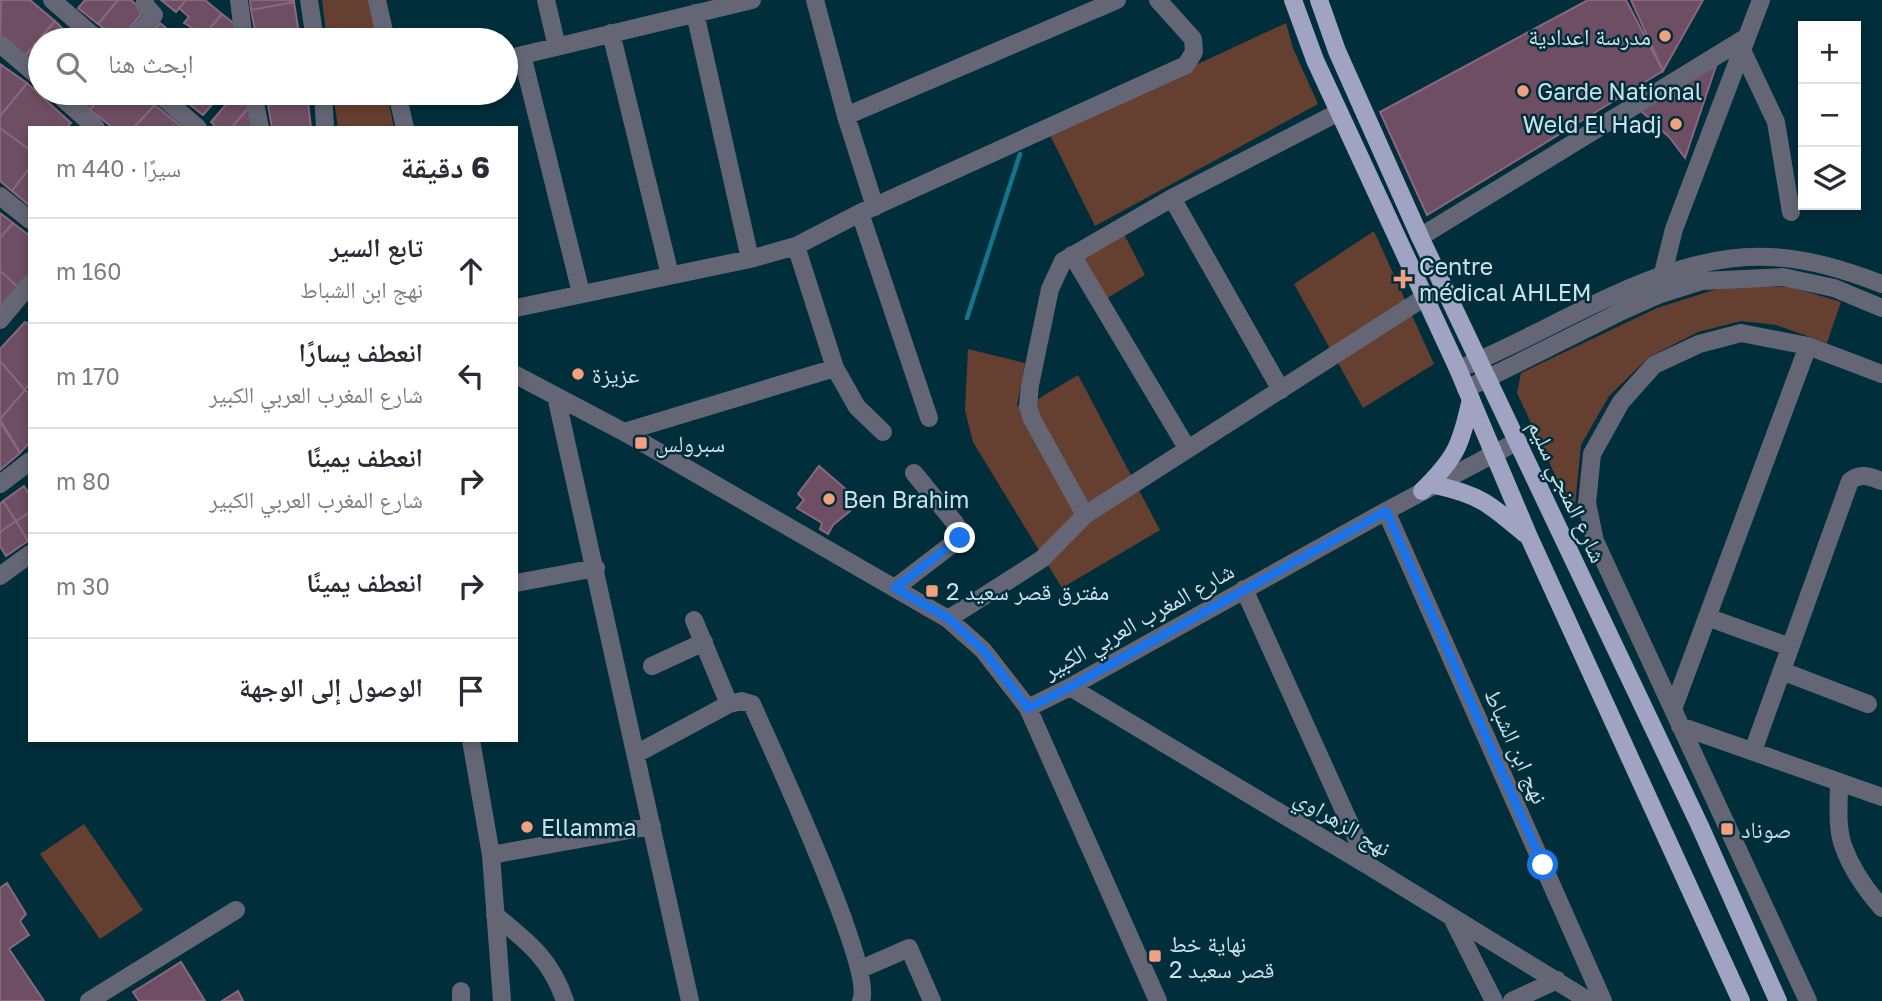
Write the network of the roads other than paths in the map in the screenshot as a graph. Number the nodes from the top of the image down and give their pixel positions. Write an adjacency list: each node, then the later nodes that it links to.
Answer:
1 (52, 0): 16 (street)
2 (145, 0): 17 (street)
3 (226, 0): 14 (street)
4 (309, 0): 19 (street)
5 (377, 0): 20 (street)
6 (545, 0): 24 (street)
7 (751, 0): 15 (street)
8 (815, 0): 34 (street)
9 (1118, 0): 34 (street)
10 (1158, 0): 42 (street)
11 (1293, 0): 33 (main road)
12 (1319, 0): 46 (main road, شارع المنجي سليم)
13 (1761, 0): 22 (street)
14 (240, 6): 18 (street)
15 (695, 13): 21 (street); 49 (street)
16 (84, 28)
17 (143, 28)
18 (243, 28)
19 (313, 28)
20 (383, 28)
21 (611, 33): 24 (street); 52 (street)
22 (1745, 43): 43 (street); 45 (street); 46 (street)
23 (0, 44): 26 (street)
24 (557, 47): 25 (street)
25 (518, 56)
26 (28, 68)
27 (518, 71): 56 (street)
28 (70, 105): 35 (street)
29 (172, 105): 36 (street)
30 (255, 105): 37 (street)
31 (324, 105): 38 (street)
32 (400, 105): 39 (street)
33 (1339, 113): 41 (street); 58 (main road)
34 (846, 116): 42 (street)
35 (94, 126)
36 (196, 126)
37 (260, 126)
38 (323, 126)
39 (405, 126)
40 (0, 196): 44 (street)
41 (1172, 198): 48 (street); 69 (street)
42 (868, 210): 47 (street); 72 (street)
43 (1791, 212)
44 (28, 218)
45 (1674, 229): 50 (street); 51 (street)
46 (1420, 237): 63 (main road, شارع المنجي سليم)
47 (796, 246): 49 (street); 64 (street)
48 (1072, 255): 76 (street); 84 (street)
49 (750, 259): 52 (street)
50 (1690, 266): 51 (street); 53 (street); 54 (street)
51 (1662, 274): 57 (street); 63 (street)
52 (670, 275): 56 (street)
53 (1702, 281): 57 (street); 60 (street)
54 (1882, 284)
55 (28, 286): 61 (street)
56 (581, 293): 59 (street)
57 (1658, 295): 68 (street)
58 (1425, 297): 65 (main road); 69 (street)
59 (518, 308)
60 (1882, 308)
61 (0, 320)
62 (1808, 346): 66 (street); 92 (street); 103 (street)
63 (1479, 360): 65 (street); 68 (main road, شارع المنجي سليم)
64 (835, 368): 73 (street); 74 (street)
65 (1458, 369): 70 (main road)
66 (1882, 374)
67 (518, 377): 71 (street, شارع المغرب العربي الكبير)
68 (1488, 379): 70 (street); 75 (main road, شارع المنجي سليم)
69 (1281, 390): 76 (street)
70 (1468, 394): 77 (main road); 82 (main road)
71 (556, 396): 73 (street, شارع المغرب العربي الكبير); 87 (street)
72 (929, 418)
73 (624, 432): 90 (street, شارع المغرب العربي الكبير)
74 (883, 432)
75 (1518, 441): 77 (street, شارع المغرب العربي الكبير); 130 (main road, شارع المنجي سليم)
76 (1187, 448): 84 (street)
77 (1493, 453): 82 (street, شارع المغرب العربي الكبير); 85 (main road)
78 (28, 463): 81 (street)
79 (915, 473): 90 (street)
80 (1882, 481): 96 (street)
81 (0, 484)
82 (1429, 488): 83 (street, شارع المغرب العربي الكبير); 85 (main road)
83 (1386, 511): 91 (street, شارع المغرب العربي الكبير); 128 (street, نهج ابن الشباط)
84 (1085, 515): 93 (street)
85 (1529, 537): 129 (main road)
86 (28, 555): 88 (street)
87 (596, 568): 89 (street); 106 (street)
88 (0, 576)
89 (518, 583)
90 (895, 588): 93 (street, شارع المغرب العربي الكبير)
91 (1244, 589): 99 (street, شارع المغرب العربي الكبير); 111 (street)
92 (1707, 617): 96 (street); 103 (street)
93 (948, 618): 102 (street, شارع المغرب العربي الكبير)
94 (694, 620): 95 (street)
95 (704, 642): 97 (street); 101 (street)
96 (1790, 647): 98 (street)
97 (652, 666)
98 (1782, 671): 100 (street); 105 (street)
99 (1070, 687): 102 (street, شارع المغرب العربي الكبير); 111 (street, نهج الزهراوي)
100 (1868, 704)
101 (729, 705): 106 (street); 116 (street)
102 (1028, 708): 124 (street)
103 (1676, 717): 105 (street); 131 (street)
104 (471, 742): 110 (street)
105 (1753, 751): 107 (street)
106 (636, 754): 109 (street)
107 (1839, 782): 108 (street); 112 (street)
108 (1882, 797)
109 (652, 826): 110 (street); 121 (street)
110 (491, 855): 114 (street)
111 (1369, 866): 115 (street, نهج الزهراوي)
112 (1882, 908)
113 (236, 910): 118 (street)
114 (495, 915): 119 (street); 120 (street)
115 (1452, 918): 117 (street, نهج الزهراوي); 125 (street)
116 (860, 969): 122 (street); 123 (street)
117 (1557, 980): 126 (street); 127 (street, نهج الزهراوي)
118 (89, 1001)
119 (502, 1001)
120 (565, 1001)
121 (690, 1001)
122 (861, 1001)
123 (932, 1001)
124 (1157, 1001)
125 (1494, 1001)
126 (1512, 1001)
127 (1589, 1001)
128 (1603, 1001)
129 (1741, 1001)
130 (1778, 1001)
131 (1808, 1001)

